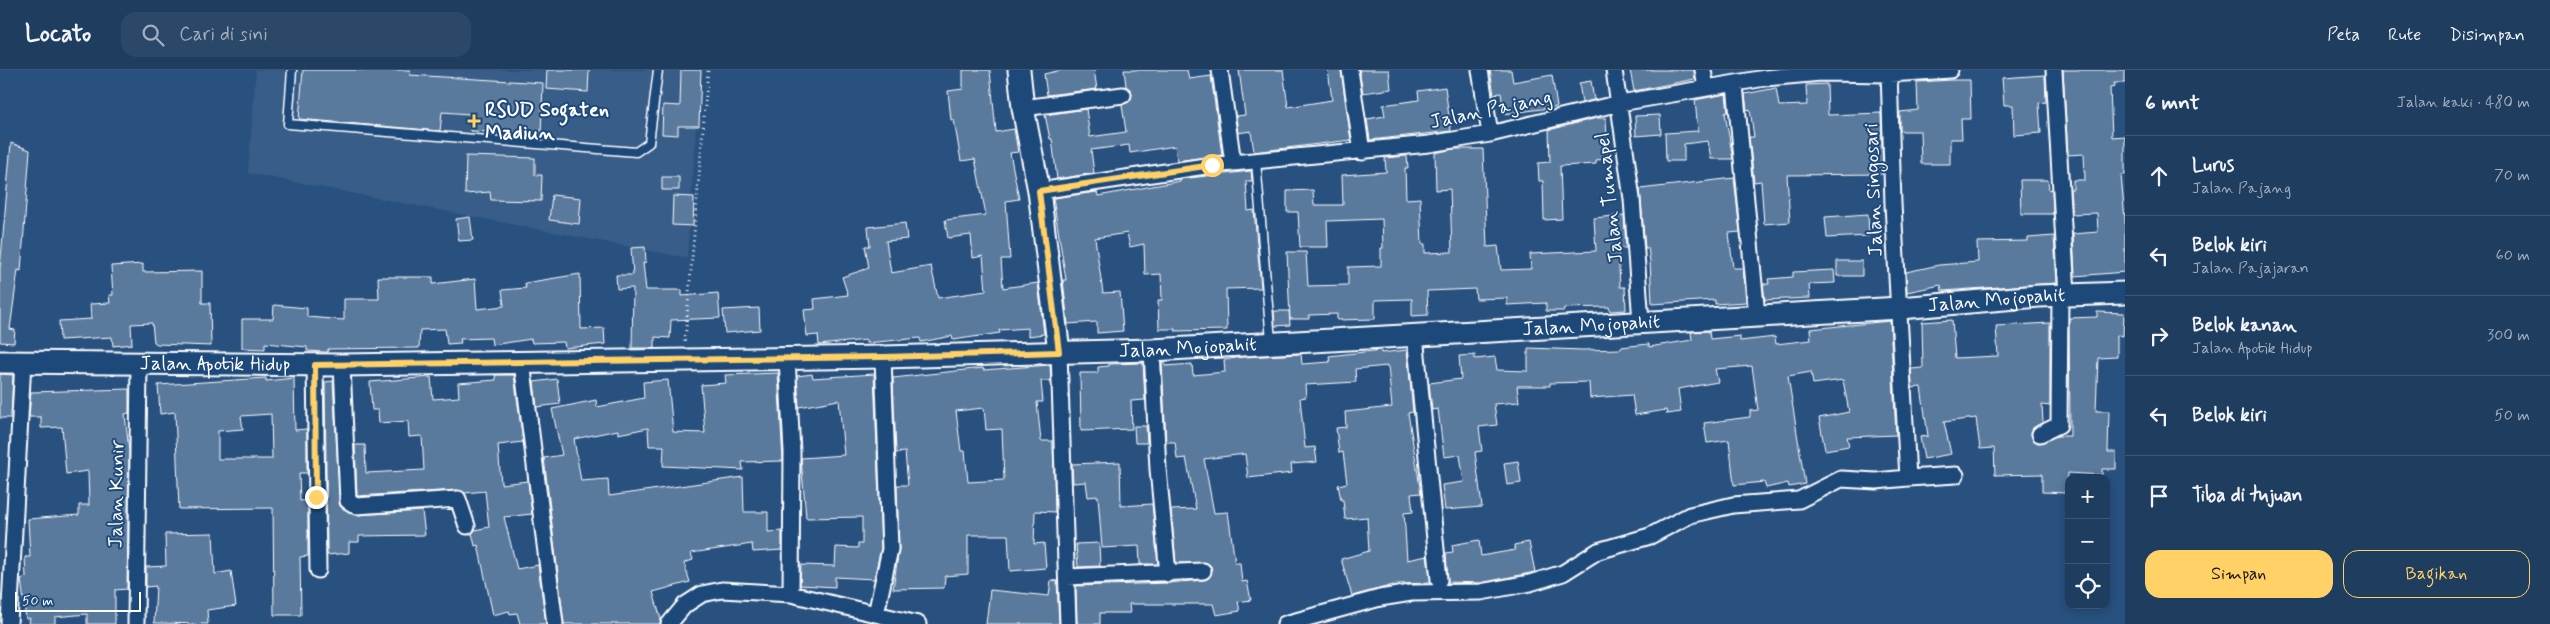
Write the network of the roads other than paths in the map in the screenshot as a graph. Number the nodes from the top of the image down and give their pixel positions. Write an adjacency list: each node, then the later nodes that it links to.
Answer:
1 (292, 70): 2 (lane)
2 (658, 70)
3 (1019, 70): 16 (street)
4 (1220, 70): 20 (street)
5 (1350, 70): 18 (street)
6 (1480, 70): 17 (street)
7 (1614, 70): 15 (street, Jalan Tumapel)
8 (1704, 70): 13 (street)
9 (1950, 70): 11 (street, Jalan Pajang)
10 (2054, 70): 23 (street)
11 (1889, 72): 12 (street, Jalan Pajang); 24 (street, Jalan Singosari)
12 (1735, 85): 13 (street, Jalan Pajang); 25 (street)
13 (1706, 88): 15 (street, Jalan Pajang)
14 (1122, 95): 16 (street)
15 (1620, 103): 17 (street, Jalan Pajang); 26 (street, Jalan Tumapel)
16 (1023, 108): 21 (street)
17 (1490, 134): 18 (street, Jalan Pajang)
18 (1362, 152): 19 (street, Jalan Pajang)
19 (1256, 161): 20 (street, Jalan Pajang); 28 (lane)
20 (1233, 163): 21 (street, Jalan Pajang)
21 (1039, 191): 30 (street)
22 (2125, 293): 23 (street, Jalan Mojopahit)
23 (2064, 296): 24 (street, Jalan Mojopahit); 39 (street)
24 (1900, 308): 25 (street, Jalan Mojopahit); 41 (street, Jalan Singosari)
25 (1756, 316): 26 (street, Jalan Mojopahit)
26 (1641, 322): 27 (street, Jalan Mojopahit)
27 (1415, 335): 28 (street, Jalan Mojopahit); 47 (street)
28 (1271, 343): 29 (street, Jalan Mojopahit)
29 (1152, 350): 30 (street, Jalan Mojopahit); 45 (street)
30 (1059, 352): 31 (street, Jalan Apotik Hidup); 46 (street)
31 (883, 357): 32 (street, Jalan Apotik Hidup); 49 (street)
32 (787, 358): 35 (street, Jalan Apotik Hidup); 48 (street)
33 (0, 362): 34 (street, Jalan Apotik Hidup)
34 (24, 362): 36 (street, Jalan Apotik Hidup); 50 (street)
35 (522, 362): 38 (street, Jalan Apotik Hidup); 52 (street)
36 (139, 364): 37 (street, Jalan Apotik Hidup); 51 (street, Jalan Kunir)
37 (315, 365): 38 (street, Jalan Apotik Hidup); 43 (street)
38 (342, 365): 42 (street)
39 (2040, 434)
40 (1956, 475): 41 (street)
41 (1908, 478): 56 (street)
42 (467, 526)
43 (318, 570)
44 (1203, 571): 45 (street)
45 (1168, 574): 46 (street)
46 (1067, 577): 55 (street)
47 (1439, 580)
48 (790, 594): 49 (street); 53 (street)
49 (876, 614): 54 (street)
50 (9, 624)
51 (136, 624)
52 (555, 624)
53 (669, 624)
54 (918, 624)
55 (1068, 624)
56 (1285, 624)

